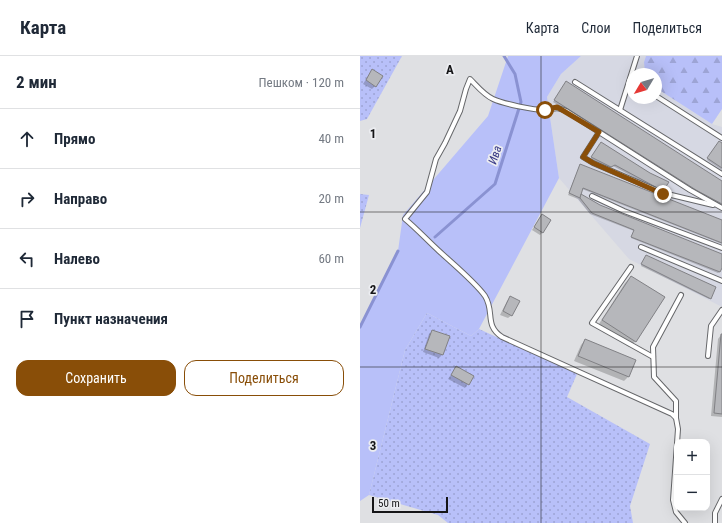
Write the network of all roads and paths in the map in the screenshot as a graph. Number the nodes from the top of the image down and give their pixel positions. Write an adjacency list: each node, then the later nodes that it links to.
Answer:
1 (637, 56): 2 (lane)
2 (634, 68)
3 (575, 82): 6 (lane)
4 (626, 94): 6 (lane)
5 (662, 100): 8 (lane)
6 (620, 110): 9 (lane)
7 (599, 132): 11 (lane); 11 (lane); 21 (lane)
8 (722, 138)
9 (722, 174)
10 (592, 196): 14 (lane)
11 (718, 206): 12 (lane)
12 (722, 208)
13 (641, 247): 16 (lane)
14 (722, 248)
15 (631, 267): 20 (lane)
16 (722, 281)
17 (681, 295): 20 (lane)
18 (722, 310): 19 (lane)
19 (708, 356)
20 (653, 357): 21 (lane)
21 (676, 418): 23 (lane)
22 (722, 499): 24 (lane)
23 (685, 523)
24 (715, 523)

